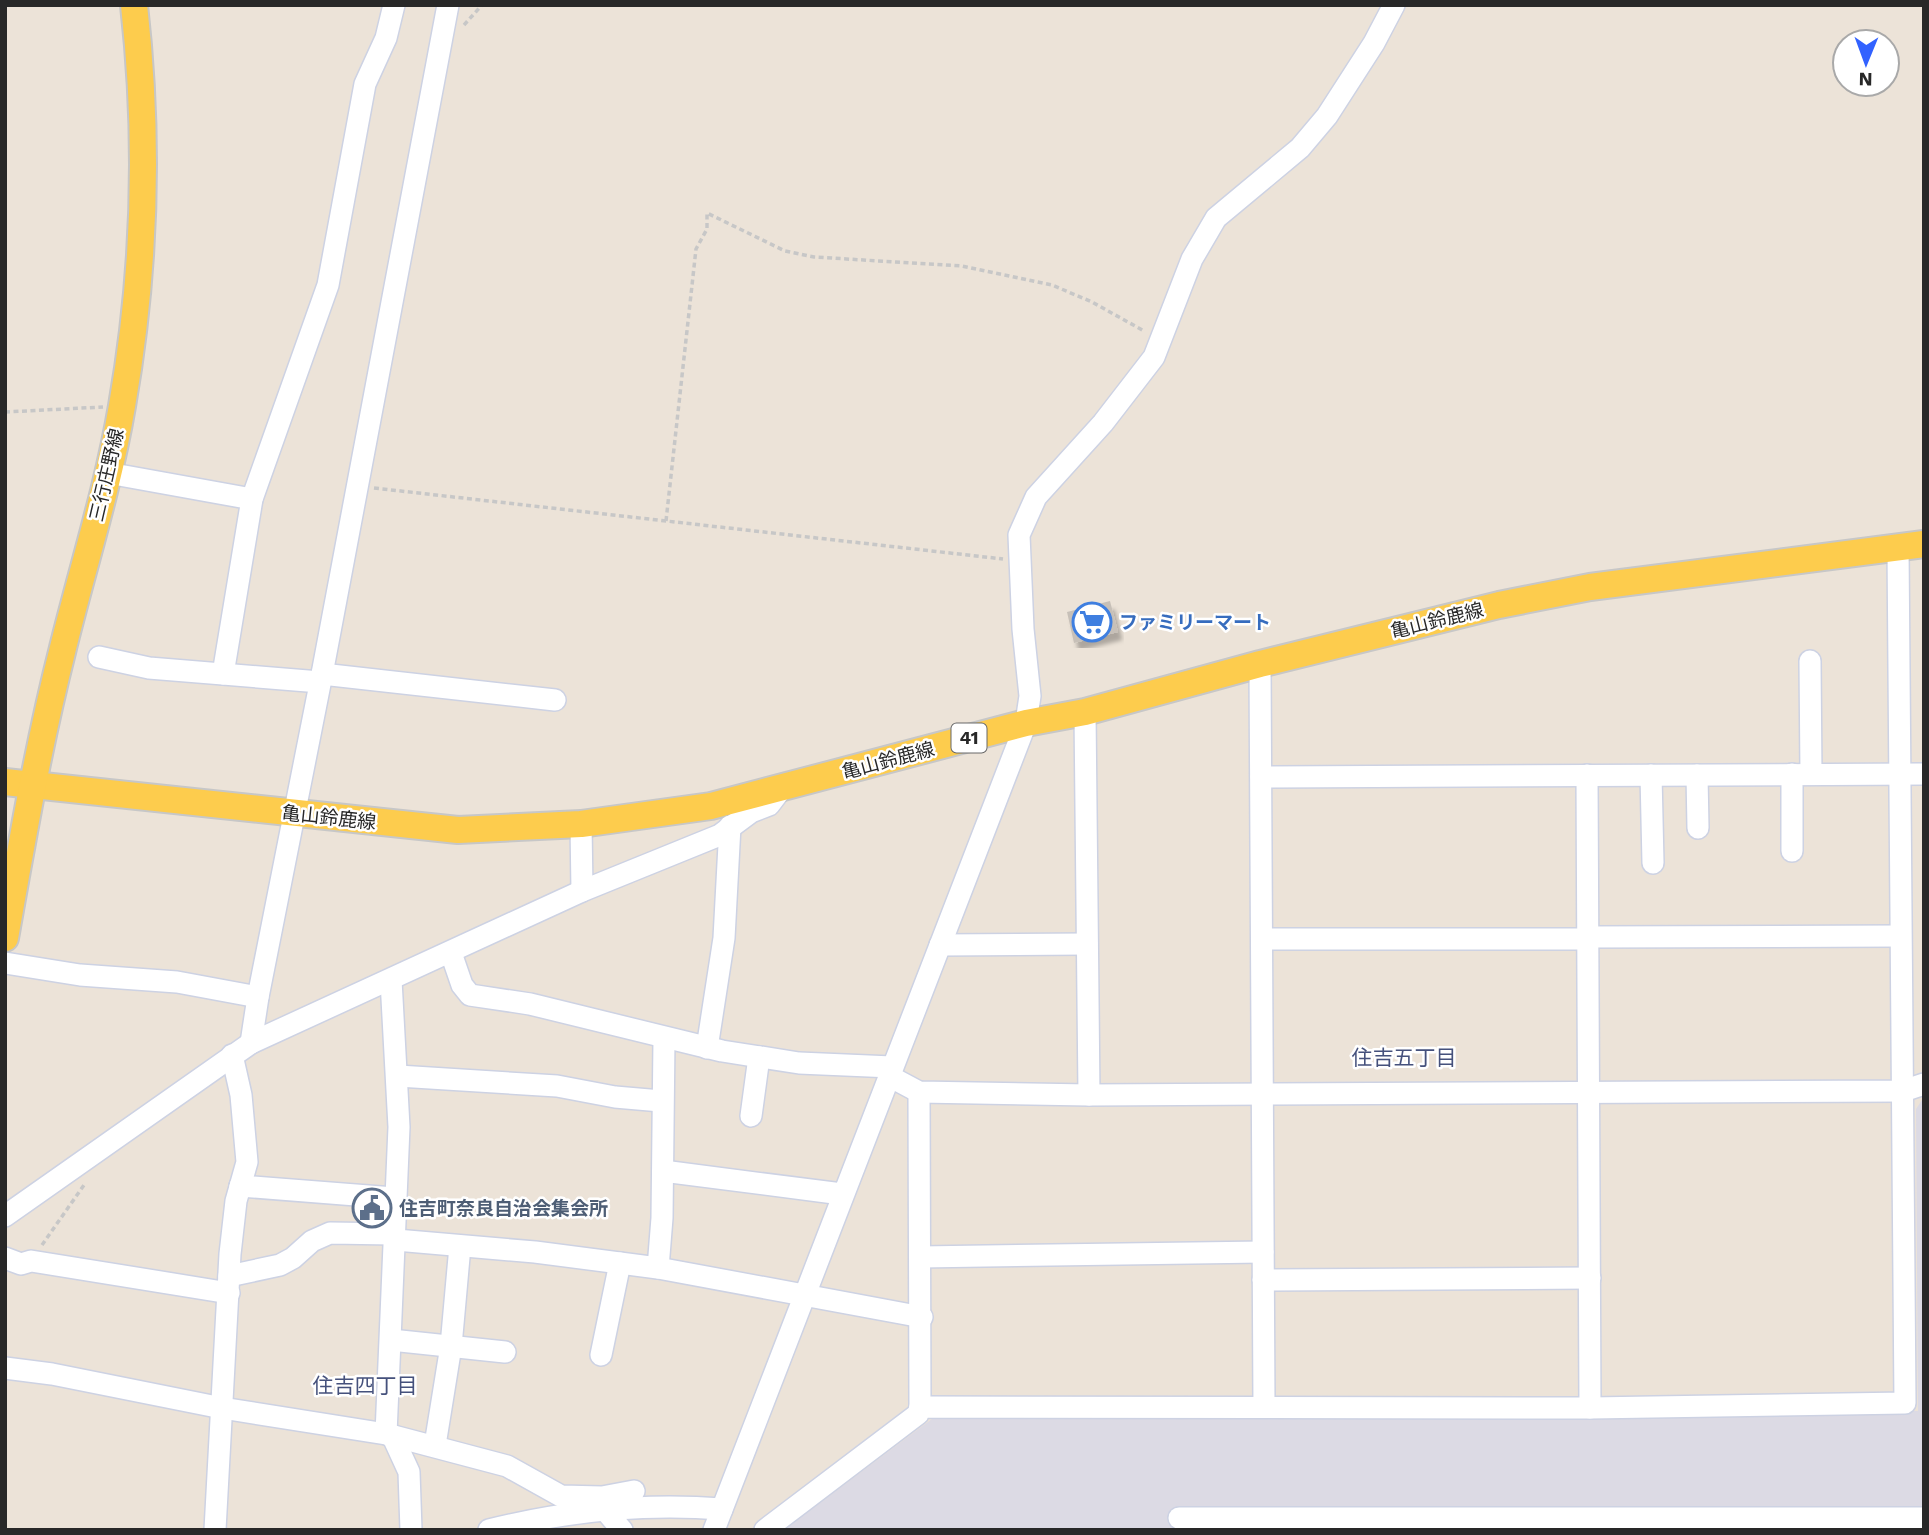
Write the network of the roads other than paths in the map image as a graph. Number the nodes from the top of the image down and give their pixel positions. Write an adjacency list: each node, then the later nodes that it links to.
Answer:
1 (134, 5): 5 (main road, 三行庄野線)
2 (394, 5): 6 (street)
3 (448, 5): 13 (street)
4 (1394, 5): 16 (street)
5 (108, 473): 6 (street); 25 (main road, 三行庄野線)
6 (252, 499): 12 (street)
7 (1924, 544): 8 (main road, 亀山鈴鹿線 / 41)
8 (1898, 547): 11 (main road, 亀山鈴鹿線 / 41); 22 (street)
9 (99, 657): 12 (street)
10 (1810, 662): 17 (street)
11 (1260, 664): 15 (main road, 亀山鈴鹿線 / 41); 23 (street)
12 (223, 674): 13 (street)
13 (321, 678): 14 (street); 27 (street)
14 (555, 700)
15 (1085, 712): 16 (main road, 亀山鈴鹿線 / 41); 38 (street)
16 (1026, 723): 26 (main road, 亀山鈴鹿線 / 41); 39 (street)
17 (1801, 774): 21 (street); 22 (street); 31 (street)
18 (1924, 774): 22 (street)
19 (1587, 775): 20 (street); 23 (street); 36 (street)
20 (1651, 775): 21 (street); 32 (street)
21 (1697, 775): 30 (street)
22 (1899, 775): 34 (street)
23 (1261, 778): 37 (street)
24 (5, 782): 25 (main road, 亀山鈴鹿線 / 41)
25 (32, 785): 27 (main road, 亀山鈴鹿線 / 41); 35 (main road, 三行庄野線)
26 (782, 788): 28 (main road, 亀山鈴鹿線 / 41); 29 (street)
27 (294, 813): 28 (main road, 亀山鈴鹿線 / 41); 43 (street)
28 (580, 824): 33 (street)
29 (730, 826): 33 (street); 46 (street)
30 (1698, 828)
31 (1792, 851)
32 (1653, 863)
33 (582, 891): 40 (street)
34 (1900, 936): 36 (street); 52 (street)
35 (5, 938)
36 (1587, 938): 37 (street); 54 (street)
37 (1262, 939): 55 (street)
38 (1087, 944): 39 (street); 56 (street)
39 (940, 945): 49 (street)
40 (451, 953): 42 (street); 44 (street)
41 (5, 963): 43 (street)
42 (391, 980): 45 (street); 50 (street)
43 (258, 997): 45 (street)
44 (664, 1039): 46 (street); 57 (street)
45 (251, 1043): 47 (street)
46 (707, 1048): 48 (street)
47 (232, 1055): 60 (street); 63 (street)
48 (759, 1057): 49 (street); 58 (street)
49 (891, 1071): 53 (street); 61 (street)
50 (398, 1076): 57 (street); 62 (street)
51 (1924, 1084): 52 (street)
52 (1903, 1091): 54 (street); 84 (street)
53 (919, 1092): 56 (street); 67 (street)
54 (1588, 1092): 55 (street); 71 (street)
55 (1262, 1093): 56 (street); 66 (street)
56 (1089, 1095)
57 (661, 1101): 59 (street)
58 (751, 1116)
59 (663, 1171): 61 (street); 70 (street)
60 (240, 1186): 62 (street); 73 (street)
61 (842, 1194): 74 (street)
62 (394, 1198): 64 (street)
63 (5, 1216)
64 (394, 1237): 65 (street); 73 (street); 76 (street)
65 (460, 1246): 69 (street); 77 (street)
66 (1263, 1252): 67 (street); 72 (street)
67 (920, 1257): 75 (street)
68 (5, 1258): 73 (street)
69 (620, 1263): 70 (street); 79 (street)
70 (658, 1268): 74 (street)
71 (1590, 1278): 72 (street); 84 (street)
72 (1263, 1280): 82 (street)
73 (229, 1284): 83 (street)
74 (804, 1294): 75 (street); 89 (street)
75 (922, 1317): 81 (street)
76 (391, 1340): 77 (street); 85 (street)
77 (451, 1346): 78 (street); 86 (street)
78 (505, 1352)
79 (601, 1355)
80 (5, 1368): 83 (street)
81 (920, 1407): 82 (street); 97 (street)
82 (1264, 1407): 84 (street)
83 (222, 1408): 85 (street); 92 (street)
84 (1590, 1408)
85 (389, 1434): 86 (street); 93 (street)
86 (435, 1445): 88 (street)
87 (634, 1491): 88 (street)
88 (603, 1503): 89 (street); 94 (street); 95 (street)
89 (722, 1509): 96 (street)
90 (1179, 1518): 91 (street)
91 (1924, 1518)
92 (215, 1530)
93 (411, 1530)
94 (489, 1530)
95 (622, 1530)
96 (714, 1530)
97 (765, 1530)

